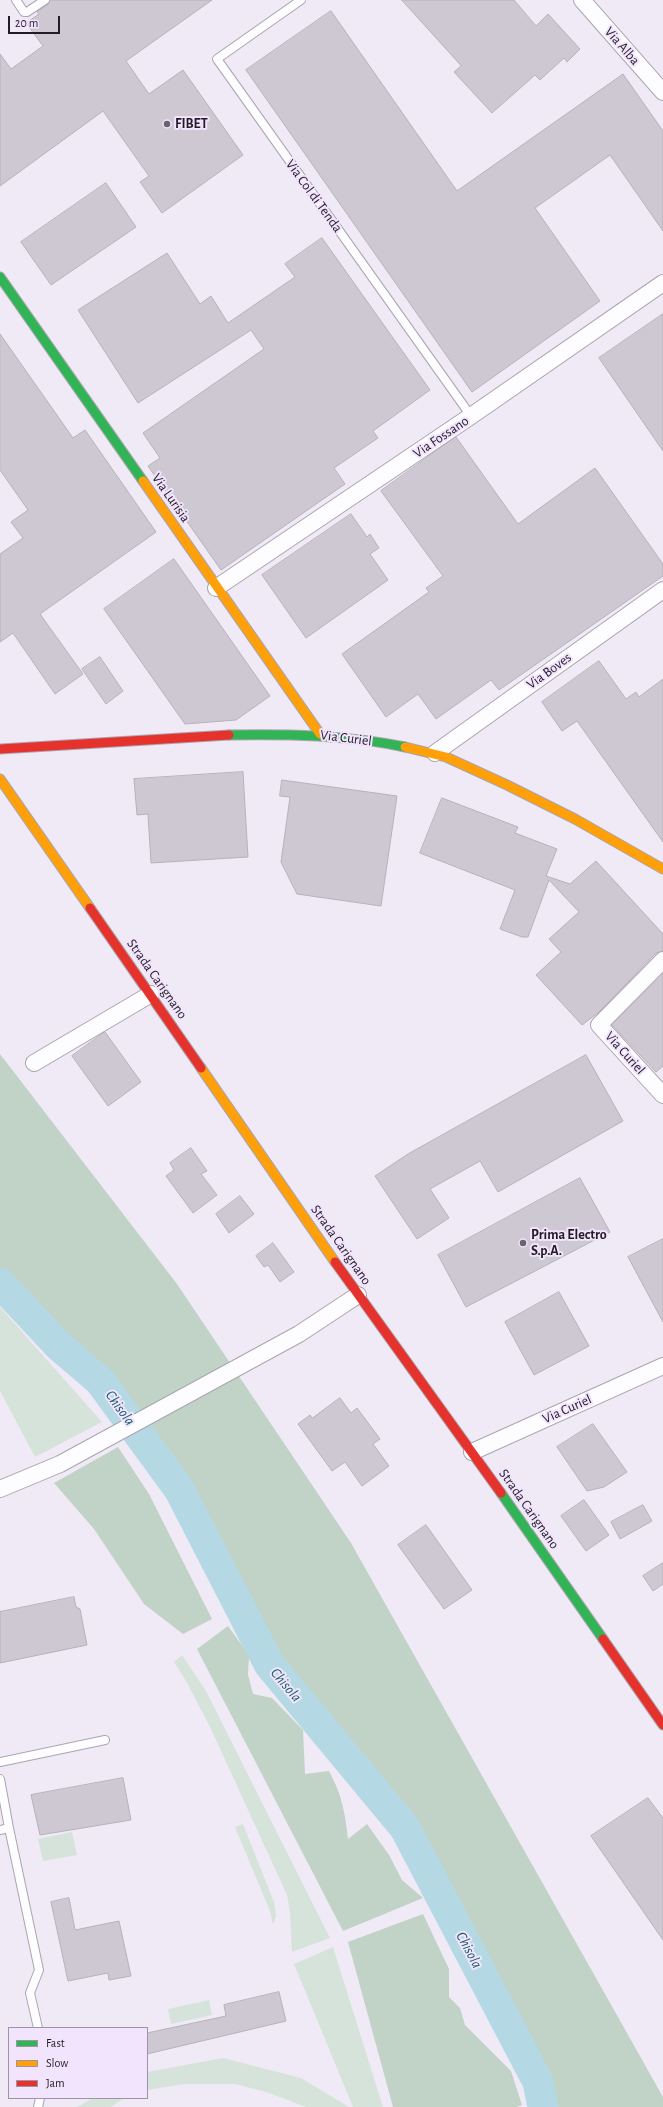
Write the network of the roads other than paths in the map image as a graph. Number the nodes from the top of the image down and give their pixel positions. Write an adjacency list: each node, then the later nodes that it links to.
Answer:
1 (16, 0): 2 (lane)
2 (45, 0)
3 (301, 0): 8 (lane, Via Col di Tenda)
4 (582, 0): 5 (street, Via Alba)
5 (663, 92)
6 (0, 277): 9 (street, Via Lurisia)
7 (663, 283): 8 (street, Via Fossano)
8 (471, 416): 9 (street, Via Fossano)
9 (216, 588): 11 (street, Via Lurisia)
10 (663, 590): 13 (street, Via Boves)
11 (320, 734): 12 (street, Via Curiel); 13 (street, Via Curiel)
12 (0, 749)
13 (435, 753): 15 (street, Via Curiel)
14 (0, 779): 17 (street, Strada Carignano)
15 (663, 869)
16 (663, 960): 19 (street, Via Curiel)
17 (151, 994): 18 (street); 20 (street, Strada Carignano)
18 (34, 1063)
19 (663, 1095)
20 (358, 1295): 22 (street, Strada Carignano); 23 (street)
21 (663, 1366): 22 (street, Via Curiel)
22 (472, 1452): 24 (street, Strada Carignano)
23 (1, 1489)
24 (663, 1725)
25 (105, 1740): 26 (lane)
26 (0, 1762)
27 (0, 1779): 28 (lane)
28 (9, 1828): 29 (lane); 30 (lane)
29 (0, 1830)
30 (38, 2027)

